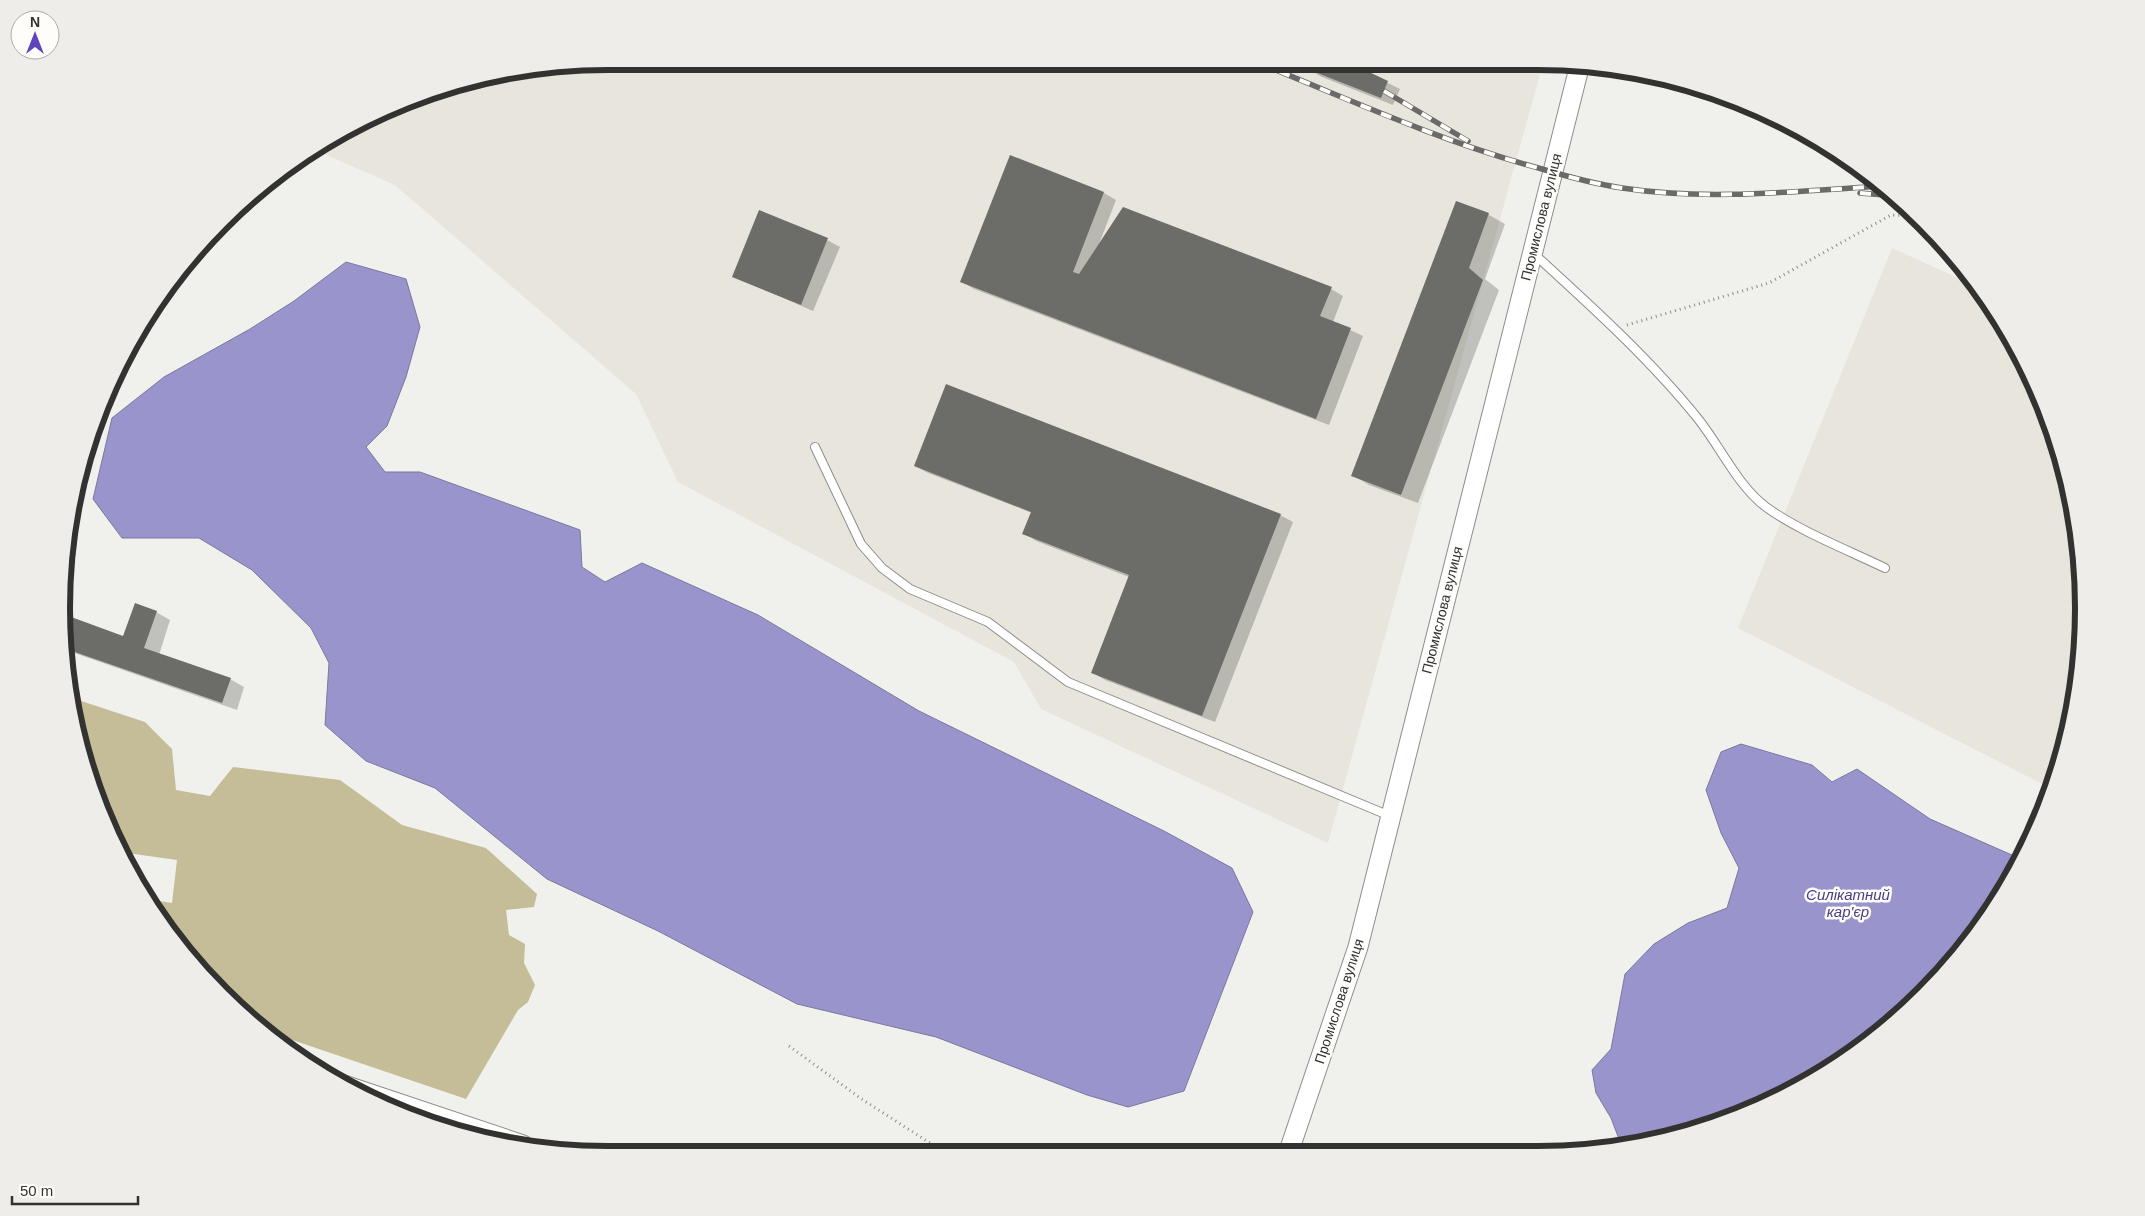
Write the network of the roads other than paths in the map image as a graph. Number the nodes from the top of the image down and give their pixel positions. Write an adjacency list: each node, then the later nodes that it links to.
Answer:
1 (1578, 72): 2 (street, Промислова вулиця)
2 (1532, 252): 4 (lane); 5 (street, Промислова вулиця)
3 (815, 447): 5 (lane)
4 (1885, 568)
5 (1390, 817): 8 (street, Промислова вулиця)
6 (397, 1103): 7 (street)
7 (480, 1131)
8 (1291, 1146)

